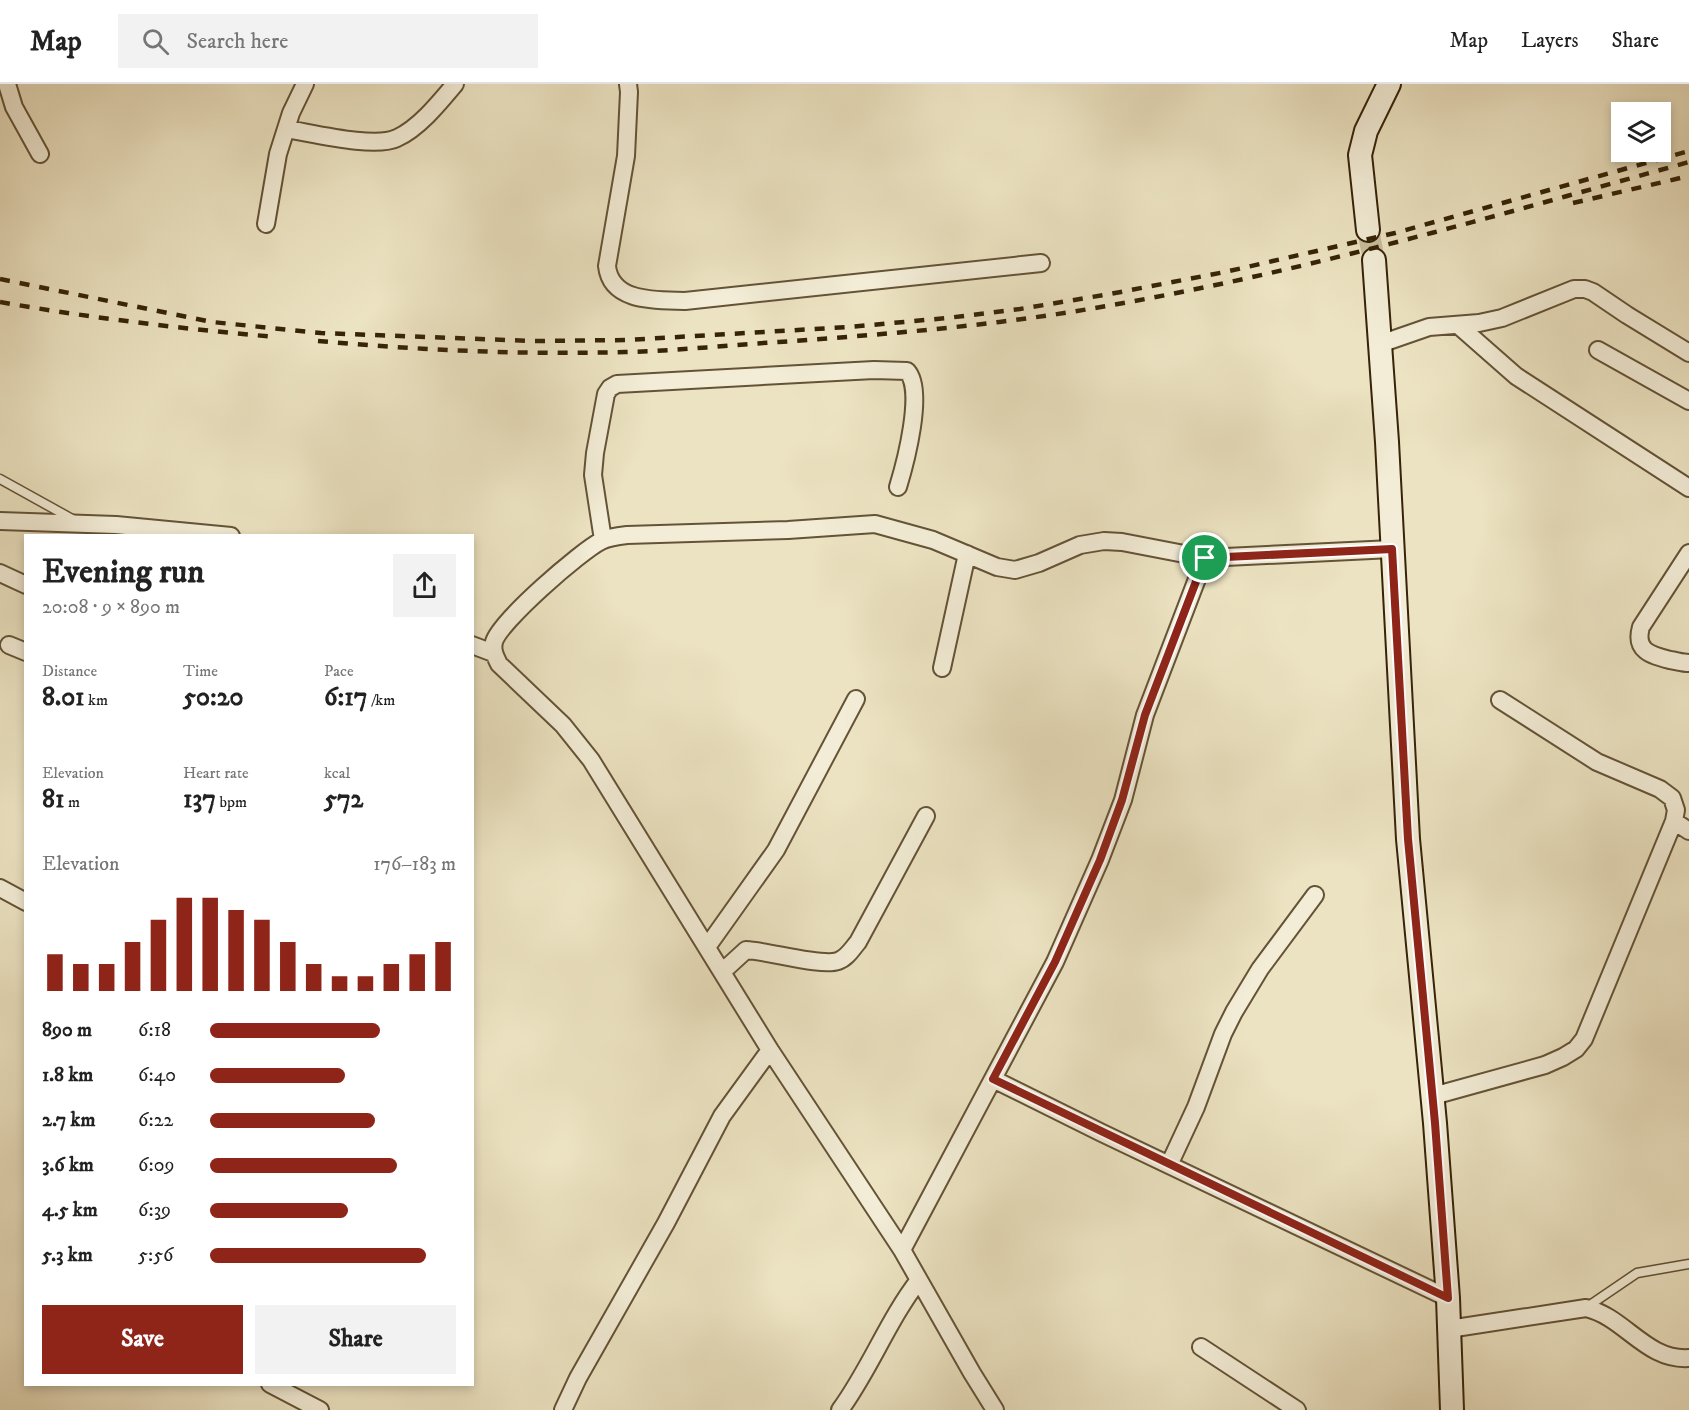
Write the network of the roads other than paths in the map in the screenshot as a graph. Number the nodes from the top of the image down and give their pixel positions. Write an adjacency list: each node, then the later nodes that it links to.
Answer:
1 (7, 84): 7 (street)
2 (304, 84): 6 (street)
3 (455, 84): 6 (street)
4 (628, 84): 11 (street)
5 (1389, 84): 9 (street)
6 (286, 129): 8 (street)
7 (40, 154)
8 (266, 224)
9 (1368, 230)
10 (1374, 260): 13 (street)
11 (1041, 263)
12 (1458, 325): 13 (street); 15 (street); 19 (street)
13 (1380, 344): 24 (street)
14 (1598, 350): 16 (street)
15 (1689, 353)
16 (1689, 401)
17 (0, 478): 21 (lane)
18 (898, 487): 23 (street)
19 (1689, 488)
20 (0, 521): 21 (street)
21 (80, 524): 22 (street)
22 (212, 534)
23 (603, 540): 26 (street); 31 (street)
24 (1392, 549): 27 (street); 47 (street)
25 (1689, 552): 33 (street)
26 (968, 554): 27 (street); 34 (street)
27 (1205, 558): 46 (street)
28 (0, 573): 29 (street)
29 (24, 584)
30 (9, 645): 32 (street)
31 (479, 650): 43 (street)
32 (24, 651)
33 (1689, 663)
34 (942, 668)
35 (856, 699): 43 (street)
36 (1500, 700): 38 (street)
37 (926, 816): 44 (street)
38 (1674, 821): 39 (street); 47 (street)
39 (1689, 831)
40 (0, 888): 42 (street)
41 (1315, 895): 48 (street)
42 (24, 901)
43 (707, 947): 44 (street)
44 (722, 972): 45 (street)
45 (770, 1050): 49 (street); 59 (street)
46 (993, 1079): 48 (street); 49 (street)
47 (1433, 1096): 52 (street)
48 (1169, 1165): 52 (street)
49 (902, 1250): 51 (street)
50 (1689, 1264): 53 (lane)
51 (919, 1280): 60 (street); 61 (street)
52 (1448, 1298): 54 (street)
53 (1586, 1308): 54 (street); 56 (street)
54 (1449, 1329): 63 (street)
55 (1201, 1347): 62 (street)
56 (1689, 1358)
57 (274, 1386): 58 (street)
58 (320, 1410)
59 (564, 1410)
60 (840, 1410)
61 (995, 1410)
62 (1297, 1410)
63 (1452, 1410)

